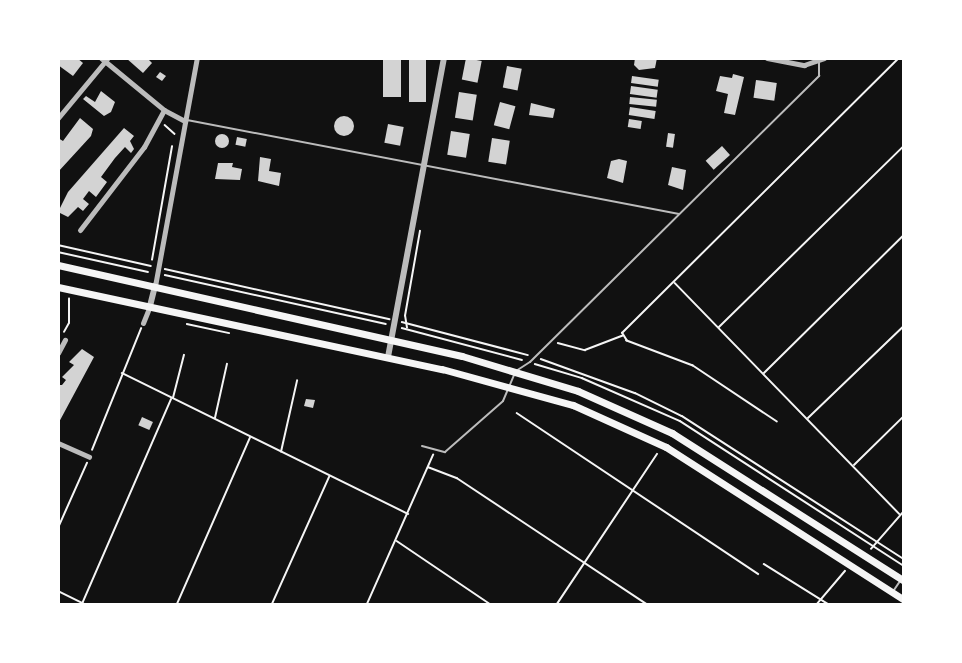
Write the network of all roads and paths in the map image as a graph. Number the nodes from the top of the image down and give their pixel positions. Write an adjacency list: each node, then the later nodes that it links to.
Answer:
1 (197, 58): 9 (street)
2 (444, 58): 11 (street)
3 (766, 58): 6 (street)
4 (899, 58): 18 (path)
5 (104, 59): 7 (street); 8 (street)
6 (821, 60): 12 (lane)
7 (164, 110): 9 (street); 13 (street)
8 (58, 118)
9 (185, 121): 11 (lane); 17 (street)
10 (903, 146): 27 (path)
11 (424, 164): 12 (lane); 26 (street)
12 (679, 214): 32 (lane)
13 (80, 230)
14 (903, 235): 39 (path)
15 (58, 252): 17 (path)
16 (58, 265): 19 (main road)
17 (157, 273): 19 (street); 26 (path)
18 (673, 281): 27 (path); 29 (path)
19 (155, 286): 22 (street); 30 (main road)
20 (58, 287): 22 (main road)
21 (70, 296): 31 (path)
22 (150, 306): 23 (street); 35 (main road)
23 (143, 323): 40 (path)
24 (185, 323): 28 (path)
25 (903, 326): 47 (path)
26 (394, 327): 30 (street); 36 (path)
27 (718, 327): 39 (path)
28 (238, 332)
29 (622, 336): 32 (path); 48 (path)
30 (392, 339): 35 (street); 38 (main road)
31 (65, 340): 33 (street)
32 (551, 341): 36 (lane)
33 (58, 353)
34 (184, 355): 43 (path)
35 (388, 357): 42 (main road)
36 (530, 362): 38 (lane); 65 (path)
37 (227, 364): 46 (path)
38 (516, 371): 42 (lane); 66 (main road)
39 (763, 373): 47 (path)
40 (122, 374): 43 (path); 55 (path)
41 (297, 381): 53 (path)
42 (511, 385): 52 (lane); 71 (main road)
43 (172, 398): 46 (path); 78 (path)
44 (517, 413): 59 (path)
45 (903, 416): 56 (path)
46 (214, 419): 49 (path)
47 (808, 419): 56 (path)
48 (777, 422)
49 (251, 437): 53 (path); 79 (path)
50 (58, 443): 55 (street)
51 (422, 446): 52 (lane)
52 (436, 449): 57 (path)
53 (281, 452): 58 (path)
54 (664, 455): 59 (path)
55 (89, 457): 63 (path)
56 (853, 465): 62 (path)
57 (428, 467): 61 (path); 67 (path)
58 (330, 476): 61 (path); 80 (path)
59 (632, 490): 67 (path); 72 (path)
60 (903, 511): 62 (path)
61 (408, 514): 64 (path)
62 (900, 514): 65 (path)
63 (58, 528)
64 (396, 541): 81 (path); 82 (path)
65 (873, 546): 66 (path); 69 (path)
66 (865, 557): 73 (main road)
67 (585, 563): 83 (path); 84 (path)
68 (764, 564): 76 (path)
69 (903, 566)
70 (840, 567): 71 (path)
71 (847, 569): 75 (main road); 76 (path)
72 (758, 574)
73 (902, 579): 75 (lane)
74 (58, 591): 78 (path)
75 (892, 592): 77 (main road)
76 (820, 600): 85 (path); 86 (path)
77 (903, 600)
78 (83, 604)
79 (177, 604)
80 (272, 604)
81 (367, 604)
82 (490, 604)
83 (557, 604)
84 (647, 604)
85 (817, 604)
86 (828, 604)

